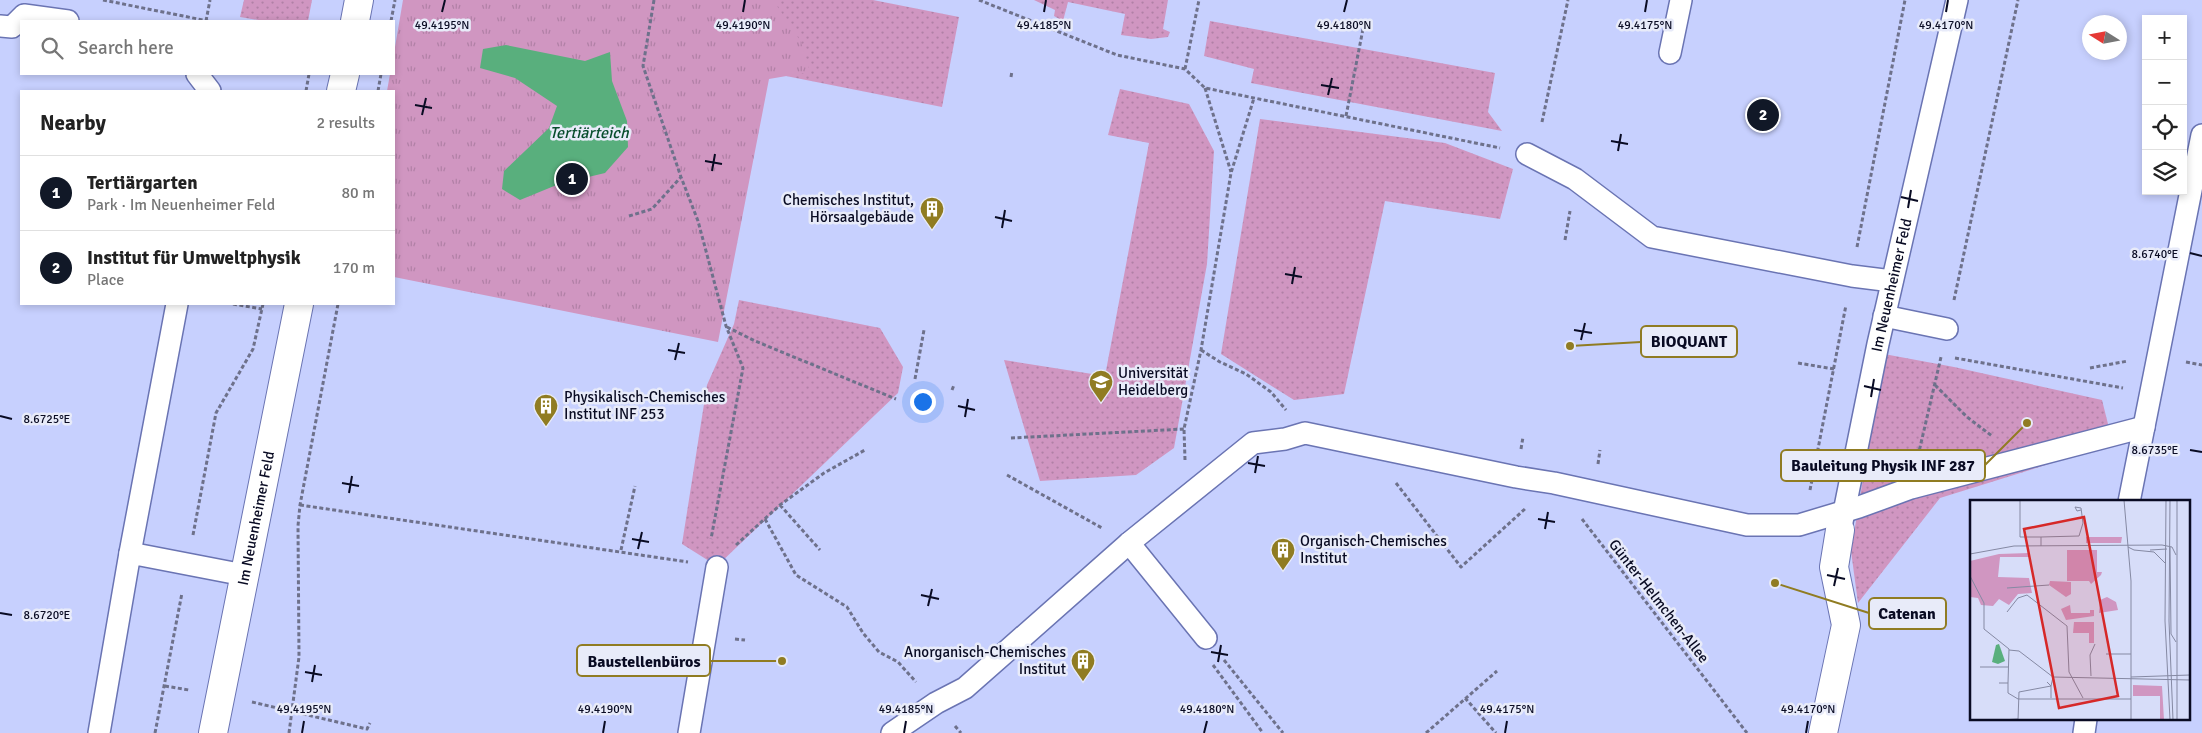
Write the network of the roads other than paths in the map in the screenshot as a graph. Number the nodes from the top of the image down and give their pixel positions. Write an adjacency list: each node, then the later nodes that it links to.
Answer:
1 (359, 0): 5 (street)
2 (1681, 0): 7 (lane)
3 (1957, 0): 14 (lane, Im Neuenheimer Feld)
4 (61, 20): 6 (lane)
5 (355, 20)
6 (0, 26)
7 (1670, 53)
8 (198, 75): 10 (lane)
9 (345, 75): 11 (street)
10 (209, 90)
11 (341, 90)
12 (2202, 135): 19 (lane)
13 (1527, 154): 14 (lane)
14 (1892, 281): 17 (lane, Im Neuenheimer Feld)
15 (178, 305): 23 (lane)
16 (299, 305): 25 (street, Im Neuenheimer Feld)
17 (1884, 316): 18 (lane); 21 (lane, Im Neuenheimer Feld)
18 (1947, 329)
19 (2144, 427): 20 (lane); 21 (lane)
20 (2129, 500)
21 (1842, 521): 22 (lane); 32 (street, Im Neuenheimer Feld)
22 (1129, 543): 26 (lane); 31 (lane)
23 (130, 554): 25 (lane); 28 (lane)
24 (718, 567): 30 (lane)
25 (244, 574): 29 (street, Im Neuenheimer Feld)
26 (1206, 638)
27 (2086, 720): 33 (lane)
28 (99, 733)
29 (213, 733)
30 (689, 733)
31 (892, 733)
32 (1823, 733)
33 (2084, 733)

